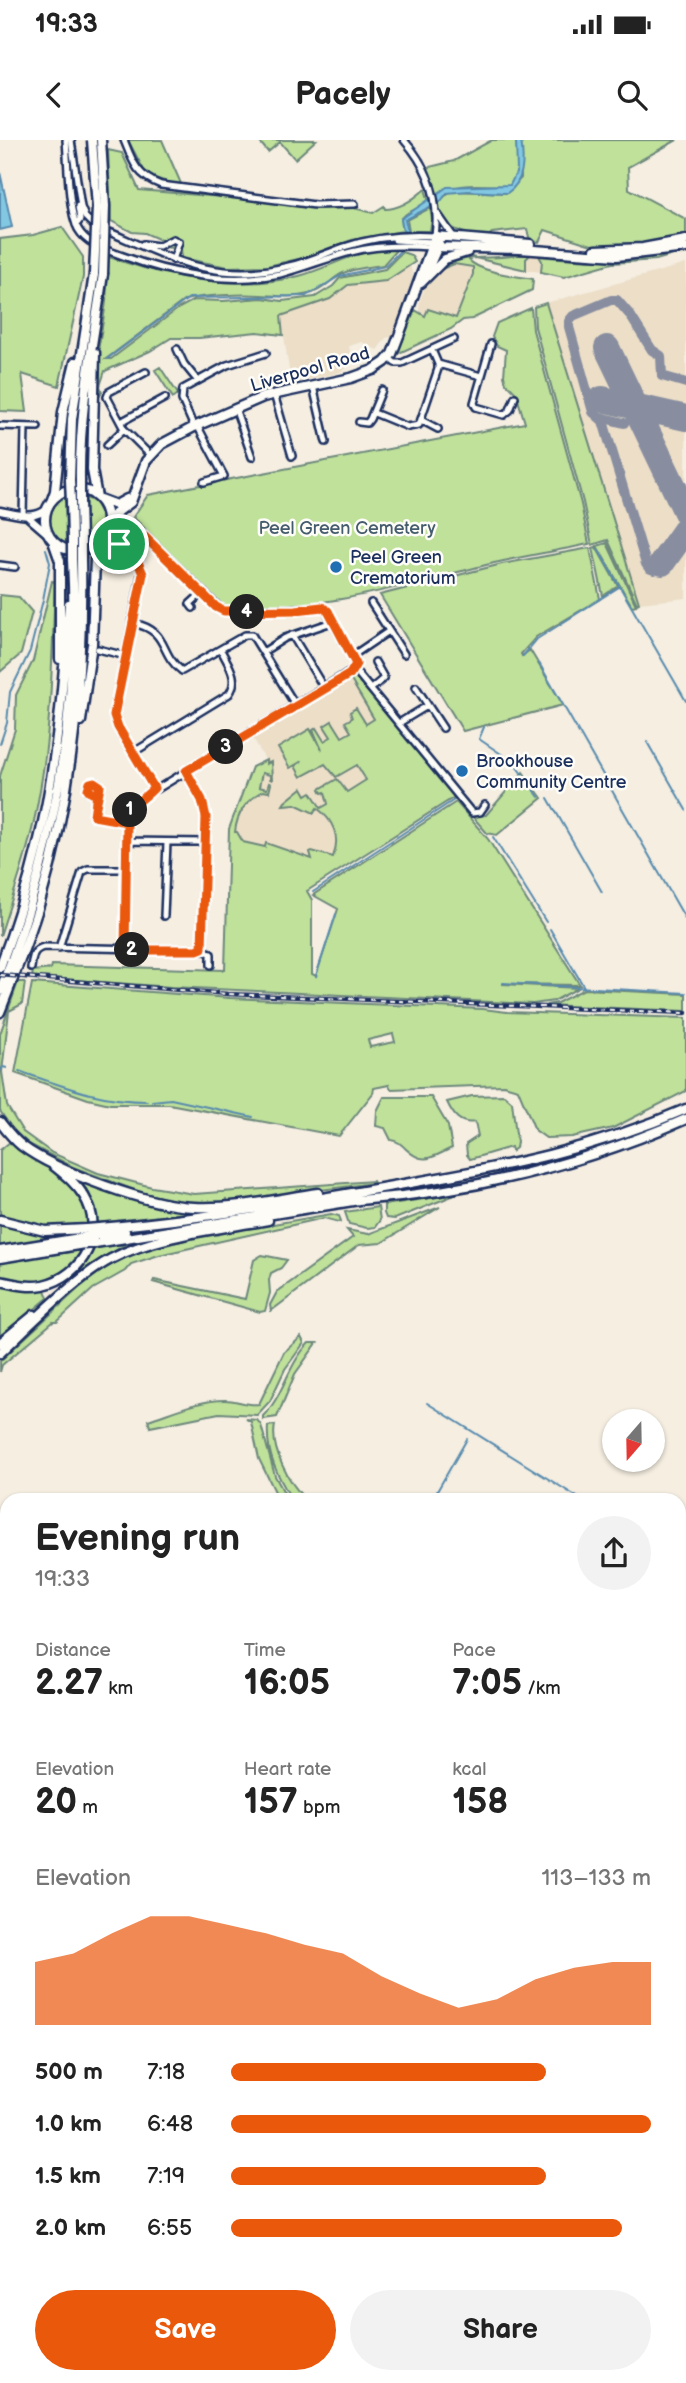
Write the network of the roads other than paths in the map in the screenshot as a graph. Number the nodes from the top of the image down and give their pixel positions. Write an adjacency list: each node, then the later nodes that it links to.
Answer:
1 (68, 140): 6 (street); 9 (street)
2 (92, 140): 22 (highway, bridge)
3 (100, 140): 22 (highway, bridge)
4 (124, 140): 7 (street)
5 (404, 140): 8 (street)
6 (78, 188): 9 (street); 10 (street)
7 (355, 204)
8 (438, 216): 11 (street); 17 (street)
9 (76, 225): 10 (street); 12 (street)
10 (99, 228): 15 (street)
11 (461, 239): 14 (highway); 17 (highway)
12 (399, 240): 13 (street); 13 (street); 21 (street)
13 (409, 240): 17 (street); 17 (street)
14 (686, 240)
15 (130, 241): 16 (street); 20 (street)
16 (176, 241): 20 (street); 21 (street)
17 (436, 242): 19 (highway); 23 (highway, Liverpool Road)
18 (686, 248): 19 (highway)
19 (520, 249): 23 (highway)
20 (166, 257): 21 (street)
21 (173, 260)
22 (99, 274): 24 (highway); 25 (highway)
23 (419, 285): 33 (highway, Liverpool Road)
24 (100, 295): 60 (highway); 62 (highway)
25 (90, 305): 60 (highway); 63 (highway)
26 (442, 335): 28 (street)
27 (454, 339): 28 (street)
28 (446, 343): 30 (street)
29 (491, 344): 36 (street)
30 (432, 350): 33 (street, Liverpool Road); 34 (street)
31 (178, 353): 37 (street)
32 (266, 353): 37 (street)
33 (389, 358): 38 (highway, Liverpool Road)
34 (438, 364): 36 (street); 45 (street)
35 (146, 372): 46 (street)
36 (481, 376): 41 (street)
37 (197, 380): 49 (street)
38 (313, 386): 40 (highway, Liverpool Road); 54 (street)
39 (382, 390): 44 (street)
40 (274, 394): 43 (highway, Liverpool Road); 57 (street)
41 (515, 397)
42 (165, 398): 46 (street)
43 (235, 408): 49 (highway, Liverpool Road); 58 (street)
44 (373, 413): 45 (street); 47 (street)
45 (421, 421): 53 (street)
46 (121, 422): 52 (street)
47 (359, 422)
48 (0, 426): 50 (street)
49 (196, 426): 56 (highway, Liverpool Road); 61 (street)
50 (25, 427): 51 (street); 65 (street)
51 (38, 427)
52 (124, 429): 55 (street); 56 (street)
53 (438, 429)
54 (326, 442)
55 (107, 445)
56 (150, 455): 59 (highway, Liverpool Road)
57 (292, 456)
58 (252, 457)
59 (139, 478): 62 (highway, Liverpool Road); 66 (highway, Liverpool Road)
60 (75, 480): 71 (highway, bridge)
61 (204, 482)
62 (97, 498): 63 (highway); 66 (highway)
63 (50, 505): 65 (main road); 67 (highway)
64 (0, 512): 65 (main road)
65 (25, 516): 67 (main road)
66 (107, 521): 68 (street); 69 (highway)
67 (50, 536): 69 (highway); 92 (highway)
68 (113, 536): 69 (street); 70 (street)
69 (100, 539): 97 (highway)
70 (119, 544): 74 (street); 78 (street)
71 (77, 559): 92 (highway); 97 (highway); 117 (highway)
72 (0, 565): 73 (street)
73 (15, 567)
74 (202, 593): 76 (street); 77 (street)
75 (370, 603): 79 (street)
76 (193, 608)
77 (332, 622): 80 (street); 86 (street)
78 (133, 624): 82 (street); 85 (street)
79 (389, 631): 84 (street); 86 (street)
80 (292, 635): 83 (street); 90 (street)
81 (98, 649): 85 (street)
82 (221, 650): 83 (street); 98 (street)
83 (263, 652): 93 (street)
84 (404, 654)
85 (126, 656): 98 (street)
86 (352, 656): 88 (street)
87 (375, 662): 91 (street)
88 (354, 669): 90 (street); 91 (street)
89 (416, 687): 94 (street)
90 (324, 688): 93 (street)
91 (372, 688): 95 (street)
92 (60, 704): 109 (highway)
93 (296, 706): 99 (street)
94 (427, 706): 95 (street); 96 (street)
95 (399, 723): 102 (street)
96 (443, 727)
97 (73, 751): 118 (highway)
98 (134, 752): 100 (street)
99 (186, 771): 100 (street); 106 (street)
100 (154, 788): 103 (street)
101 (97, 793): 103 (street)
102 (485, 805)
103 (127, 822): 104 (street)
104 (127, 841): 105 (street); 107 (street)
105 (167, 842): 106 (street); 108 (street)
106 (206, 842): 111 (street)
107 (126, 869): 110 (street); 112 (street)
108 (164, 916)
109 (9, 937): 113 (highway); 115 (highway)
110 (59, 948): 112 (street); 116 (street)
111 (202, 948): 112 (street); 114 (street)
112 (125, 950)
113 (0, 959)
114 (211, 965)
115 (0, 967)
116 (31, 968)
117 (0, 991)
118 (0, 1012)
119 (686, 1109): 123 (highway)
120 (686, 1119): 124 (highway)
121 (0, 1122): 122 (highway)
122 (45, 1159): 123 (highway); 131 (highway)
123 (411, 1183): 127 (highway)
124 (385, 1199): 126 (highway); 133 (highway)
125 (0, 1220): 128 (highway)
126 (224, 1222): 127 (highway); 132 (highway)
127 (97, 1235): 128 (highway, bridge); 128 (highway, bridge)
128 (86, 1237): 129 (highway); 130 (highway)
129 (0, 1251)
130 (0, 1258)
131 (0, 1281)
132 (0, 1343)
133 (0, 1353)

